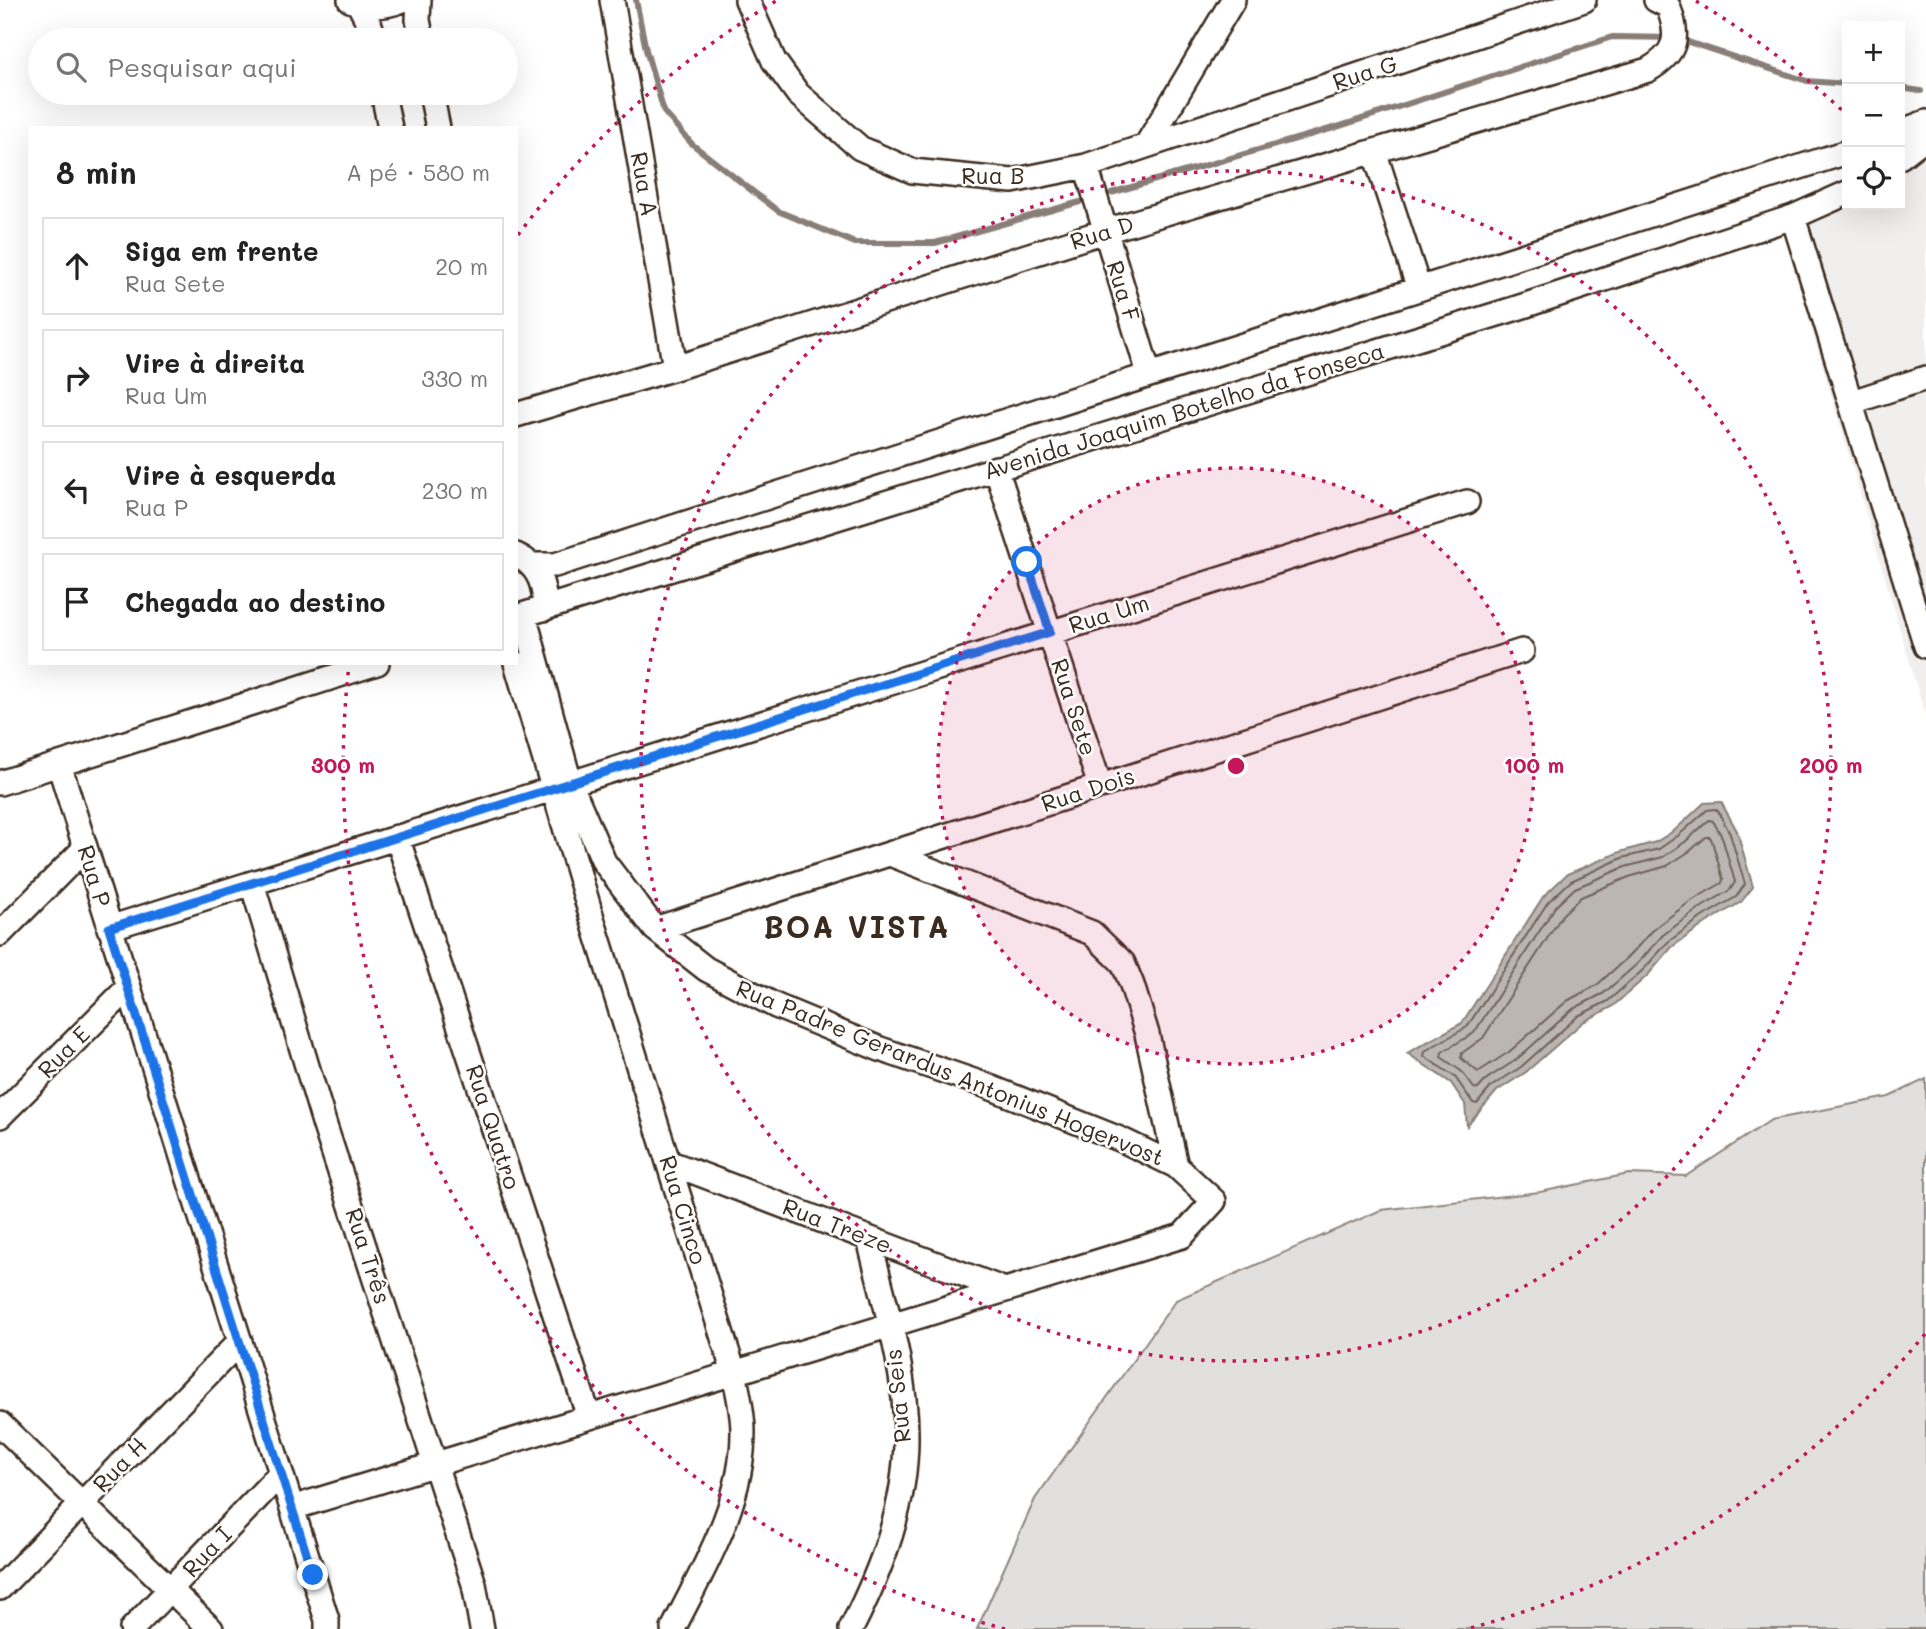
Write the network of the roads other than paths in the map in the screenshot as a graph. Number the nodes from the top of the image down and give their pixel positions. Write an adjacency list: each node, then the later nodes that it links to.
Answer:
1 (403, 0): 8 (street)
2 (419, 0): 10 (street)
3 (612, 0): 27 (street, Rua A)
4 (747, 0): 22 (street, Rua B)
5 (1233, 0): 18 (street)
6 (1584, 0): 18 (street, Rua G)
7 (1656, 0): 19 (street, Rua D)
8 (355, 2): 9 (street)
9 (371, 28)
10 (420, 28)
11 (385, 105): 14 (street)
12 (433, 105): 15 (street)
13 (1926, 122): 16 (street)
14 (390, 126)
15 (438, 126)
16 (1905, 130)
17 (1926, 133): 20 (street)
18 (1146, 146): 22 (street, Rua B)
19 (1374, 152): 25 (street, Rua D); 26 (street)
20 (1905, 153)
21 (1842, 154): 26 (street)
22 (1086, 166): 25 (street, Rua F)
23 (1842, 195): 24 (street, Avenida Joaquim Botelho da Fonseca)
24 (1793, 217): 30 (street); 32 (street, Avenida Joaquim Botelho da Fonseca)
25 (1105, 231): 27 (street, Rua D); 28 (street, Rua F)
26 (1419, 289): 28 (street)
27 (675, 368): 31 (street, Rua D)
28 (1149, 375): 34 (street)
29 (1926, 378): 30 (street)
30 (1852, 402): 37 (street)
31 (518, 414)
32 (996, 468): 35 (street, Avenida Joaquim Botelho da Fonseca); 36 (street, Rua Sete)
33 (1467, 502): 36 (street, Rua Um)
34 (522, 556): 35 (street, Rua Padre Gerardus Antonius Hogervost)
35 (528, 614): 43 (street, Rua Padre Gerardus Antonius Hogervost)
36 (1050, 632): 43 (street, Rua Um); 44 (street, Rua Sete)
37 (1926, 646)
38 (1522, 651): 44 (street, Rua Dois)
39 (371, 665): 41 (street)
40 (517, 665): 43 (street)
41 (59, 764): 42 (street); 46 (street, Rua P)
42 (0, 783)
43 (562, 786): 45 (street, Rua Um); 50 (street, Rua Padre Gerardus Antonius Hogervost); 54 (street, Rua Cinco)
44 (1100, 786): 47 (street, Rua Dois)
45 (397, 837): 48 (street, Rua Um); 61 (street, Rua Quatro)
46 (85, 848): 49 (street, Rua P); 51 (street)
47 (890, 854): 50 (street, Rua Dois); 55 (street)
48 (252, 883): 49 (street, Rua Um); 63 (street, Rua Três)
49 (109, 928): 52 (street, Rua P)
50 (655, 929): 55 (street, Rua Padre Gerardus Antonius Hogervost)
51 (0, 934)
52 (128, 988): 53 (street, Rua E); 59 (street, Rua P)
53 (0, 1116)
54 (668, 1162): 56 (street, Rua Treze); 60 (street, Rua Cinco)
55 (1176, 1166): 57 (street, Rua Padre Gerardus Antonius Hogervost)
56 (869, 1239): 57 (street, Rua Treze); 58 (street, Rua Seis)
57 (1005, 1290): 58 (street)
58 (890, 1325): 60 (street); 74 (street, Rua Seis)
59 (240, 1341): 64 (street, Rua P); 65 (street, Rua H)
60 (734, 1373): 61 (street); 73 (street, Rua Cinco)
61 (589, 1417): 63 (street)
62 (0, 1424): 65 (street)
63 (436, 1464): 66 (street); 72 (street, Rua Três)
64 (281, 1473): 66 (street, Rua P); 68 (street, Rua I)
65 (83, 1503): 67 (street, Rua H); 68 (street)
66 (292, 1508): 71 (street, Rua P)
67 (0, 1588)
68 (170, 1591): 69 (street, Rua I); 70 (street)
69 (132, 1629)
70 (211, 1629)
71 (327, 1629)
72 (482, 1629)
73 (673, 1629)
74 (851, 1629)

